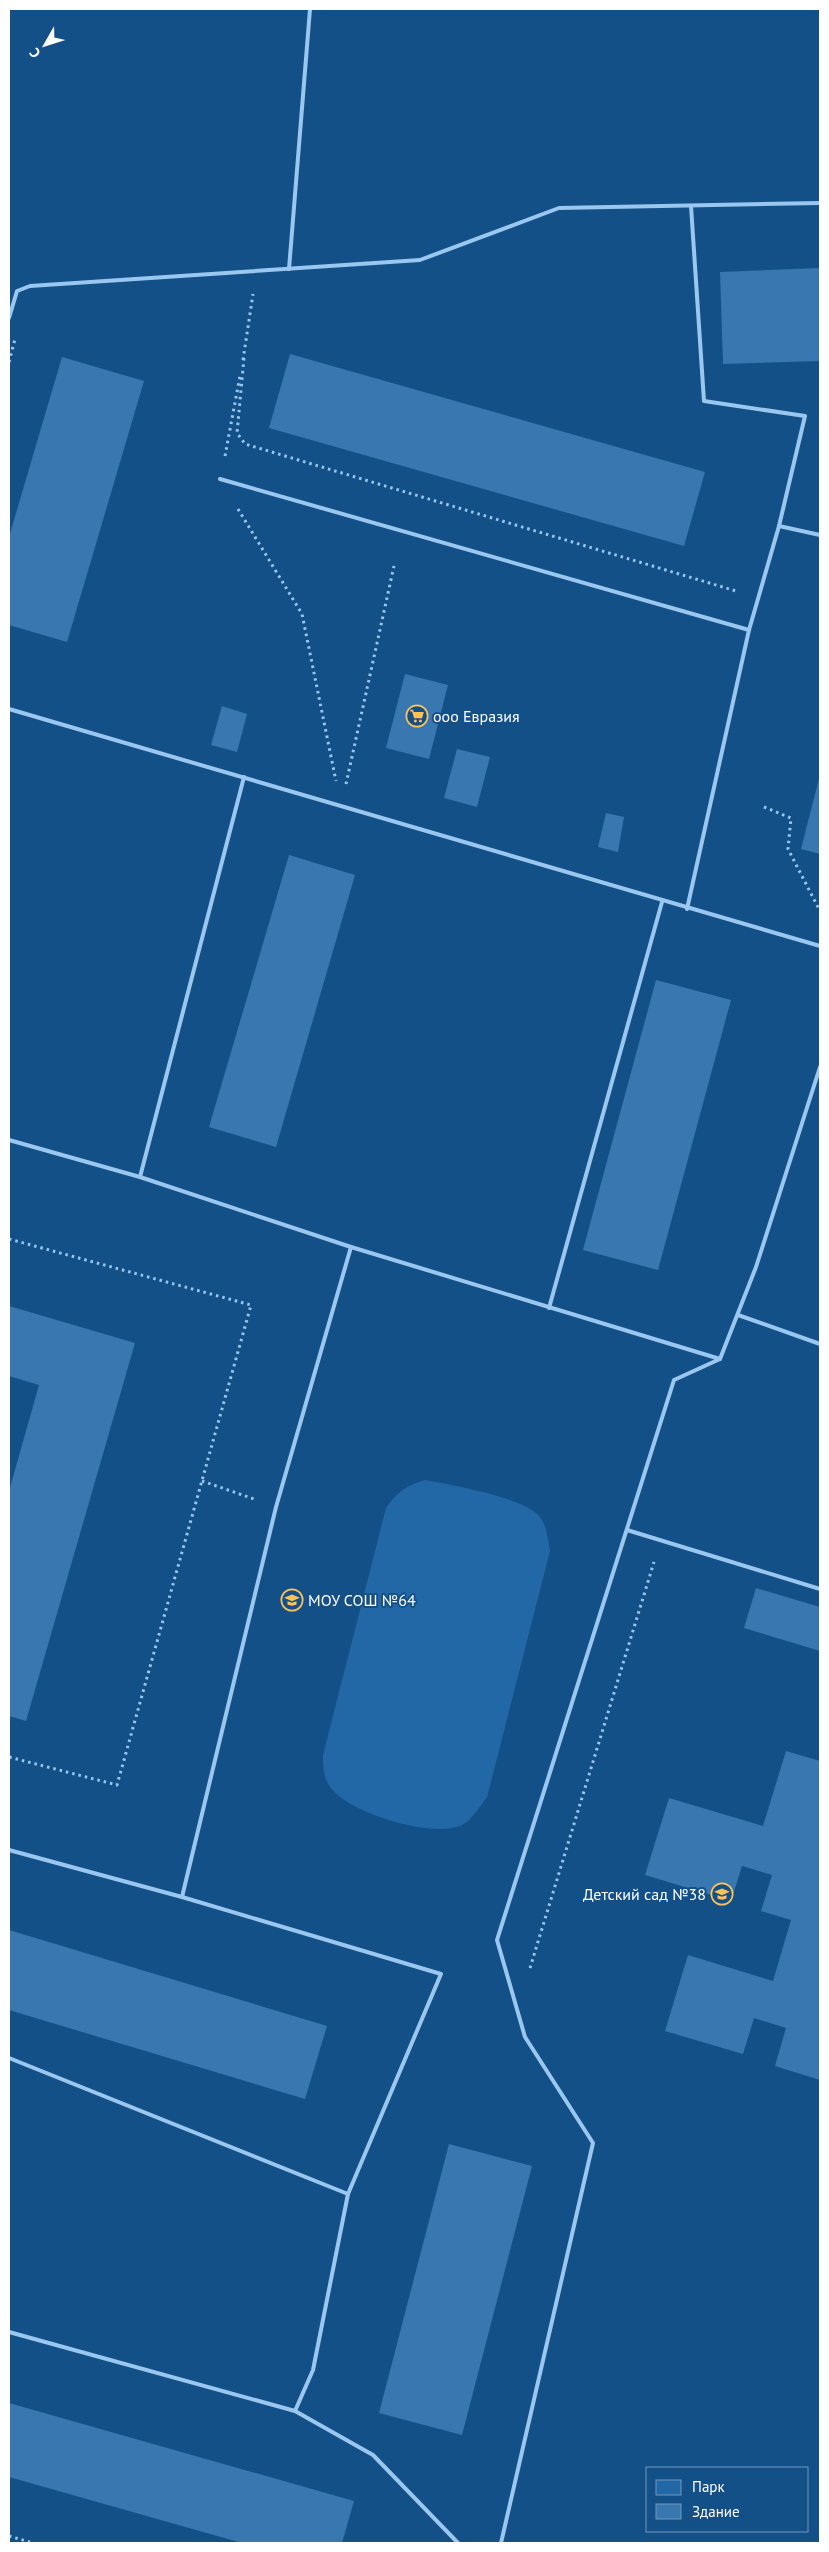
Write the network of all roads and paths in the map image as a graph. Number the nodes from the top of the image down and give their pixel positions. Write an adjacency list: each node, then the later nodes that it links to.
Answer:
1 (310, 9): 4 (lane)
2 (820, 204): 3 (lane)
3 (692, 206): 4 (lane); 9 (lane)
4 (289, 269): 5 (lane)
5 (256, 271): 6 (lane); 7 (path)
6 (9, 318)
7 (244, 358): 8 (path); 12 (path)
8 (220, 479): 13 (lane); 16 (path)
9 (778, 526): 10 (lane); 12 (lane)
10 (820, 534)
11 (394, 566): 16 (path)
12 (758, 598): 13 (lane)
13 (749, 630): 19 (lane)
14 (9, 708): 15 (lane)
15 (244, 777): 16 (lane); 24 (lane)
16 (341, 806): 18 (lane)
17 (764, 807): 20 (path)
18 (662, 902): 19 (lane); 27 (lane)
19 (687, 909): 21 (lane)
20 (820, 911)
21 (820, 946)
22 (820, 1067): 28 (lane)
23 (9, 1140): 24 (lane)
24 (140, 1177): 26 (lane)
25 (9, 1239): 31 (path)
26 (351, 1247): 27 (lane); 32 (lane)
27 (549, 1308): 30 (lane)
28 (738, 1315): 29 (lane); 30 (lane)
29 (820, 1344)
30 (720, 1359): 33 (lane)
31 (202, 1481): 32 (path); 36 (path)
32 (276, 1507): 38 (lane)
33 (627, 1530): 34 (lane); 39 (lane)
34 (661, 1540): 35 (lane); 39 (path)
35 (820, 1589)
36 (9, 1757)
37 (9, 1850): 38 (lane)
38 (182, 1897): 41 (lane)
39 (518, 2010): 47 (lane)
40 (9, 2058): 41 (lane)
41 (348, 2194): 43 (lane)
42 (9, 2332): 43 (lane)
43 (296, 2411): 46 (lane)
44 (9, 2536): 45 (path)
45 (34, 2543)
46 (458, 2543)
47 (501, 2543)

